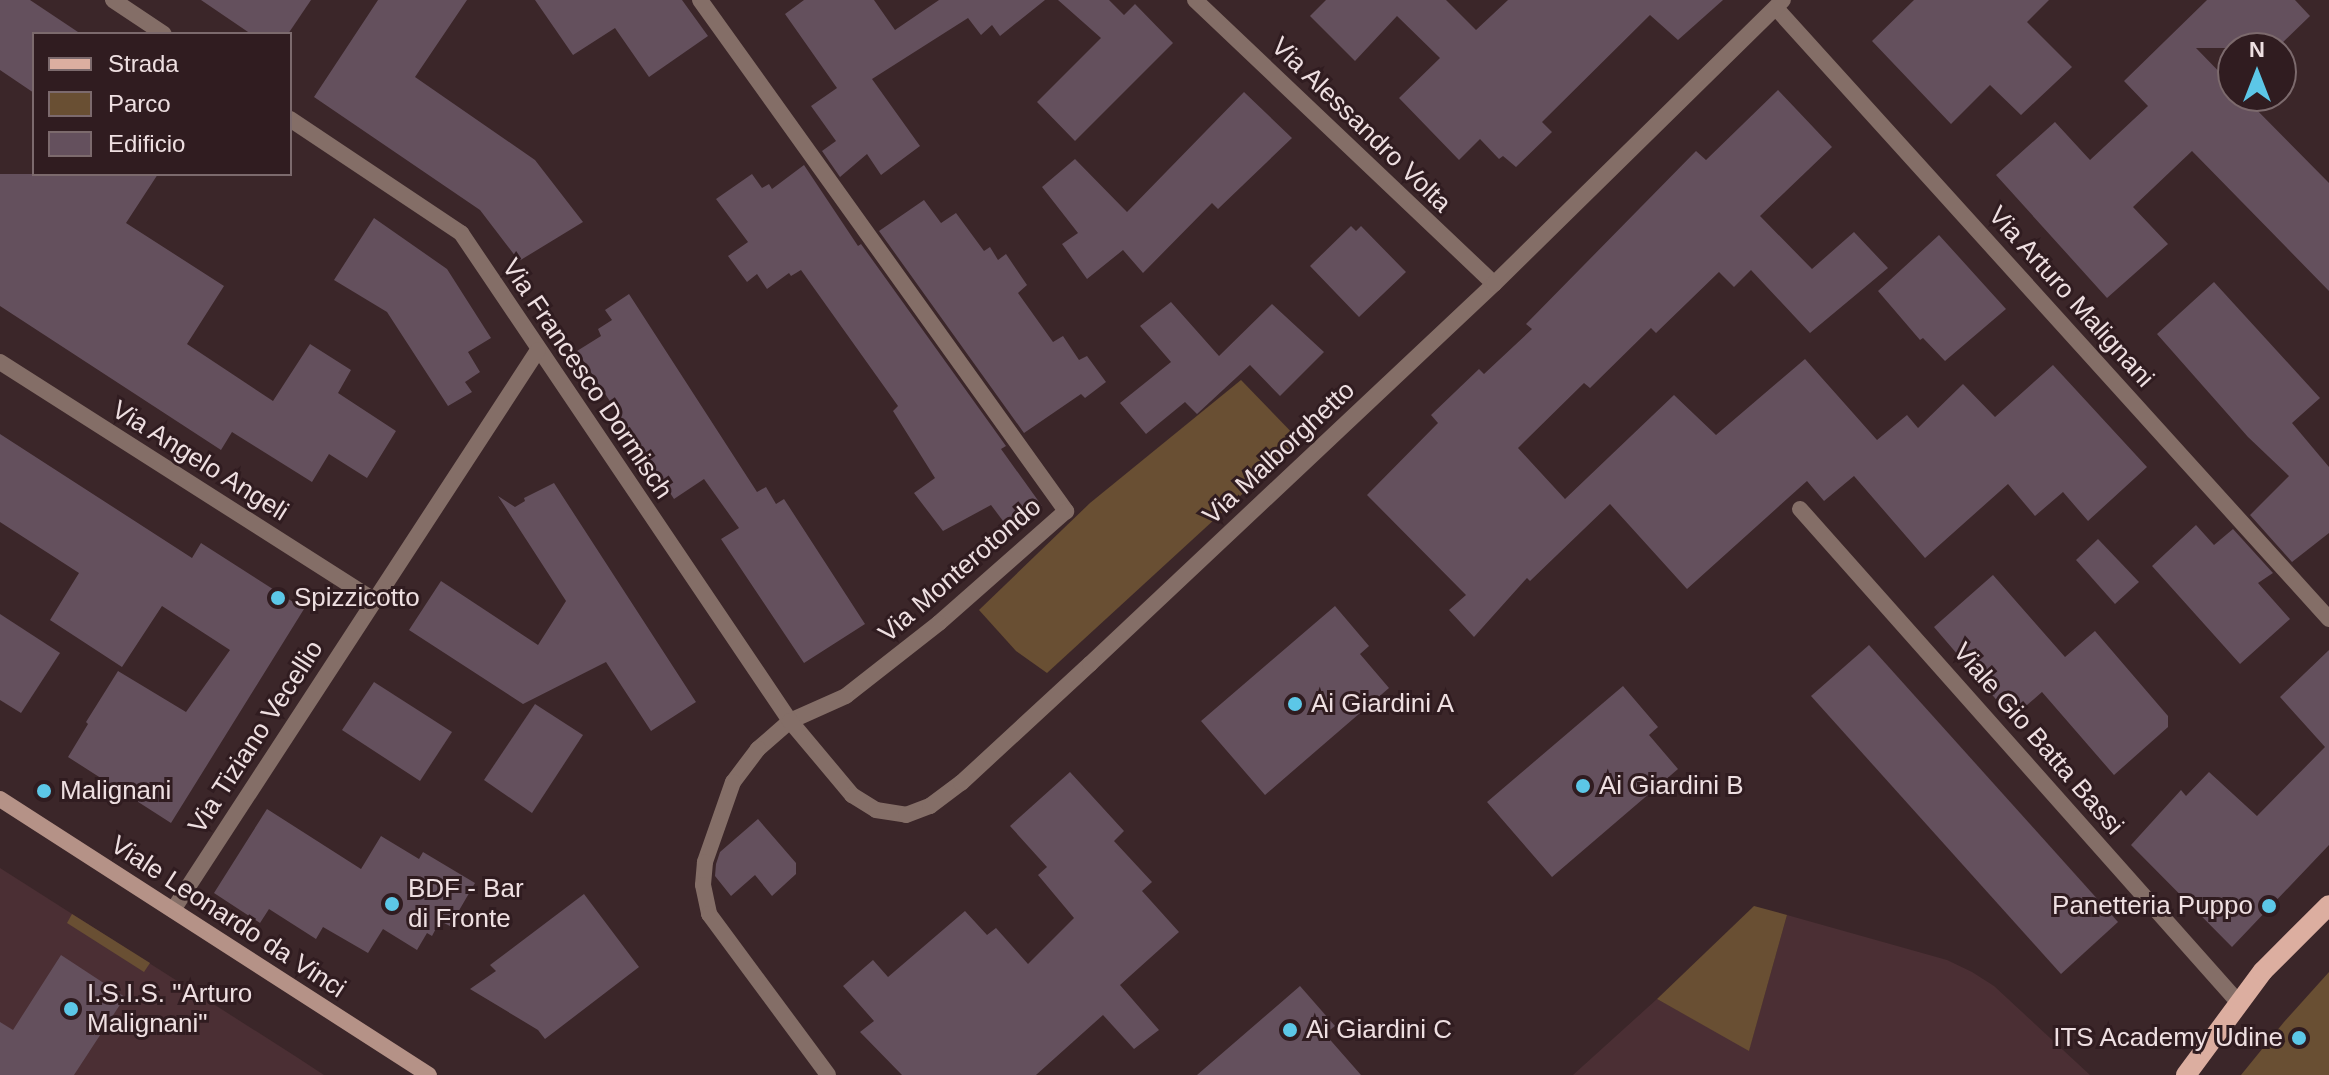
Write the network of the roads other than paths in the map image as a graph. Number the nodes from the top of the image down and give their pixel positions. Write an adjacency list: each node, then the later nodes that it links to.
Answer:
1 (113, 0): 5 (street)
2 (700, 0): 13 (street, Via Monterotondo)
3 (1195, 0): 7 (street, Via Alessandro Volta)
4 (1780, 4): 7 (street, Via Malborghetto); 12 (street, Via Arturo Malignani)
5 (161, 32)
6 (292, 120): 8 (street, Via Francesco Dormisch)
7 (1494, 284): 13 (street, Via Malborghetto)
8 (538, 350): 11 (street, Via Tiziano Vecellio); 13 (street, Via Francesco Dormisch)
9 (0, 362): 11 (street, Via Angelo Angeli)
10 (1800, 509): 17 (street, Viale Gio Batta Bassi)
11 (374, 600): 16 (street, Via Tiziano Vecellio)
12 (2329, 619)
13 (790, 721): 19 (street, Via Monterotondo)
14 (0, 799): 16 (main road, Viale Leonardo da Vinci)
15 (2329, 905): 17 (main road)
16 (173, 910): 18 (main road, Viale Leonardo da Vinci)
17 (2238, 1002): 20 (main road)
18 (429, 1075)
19 (828, 1075)
20 (2186, 1075)

